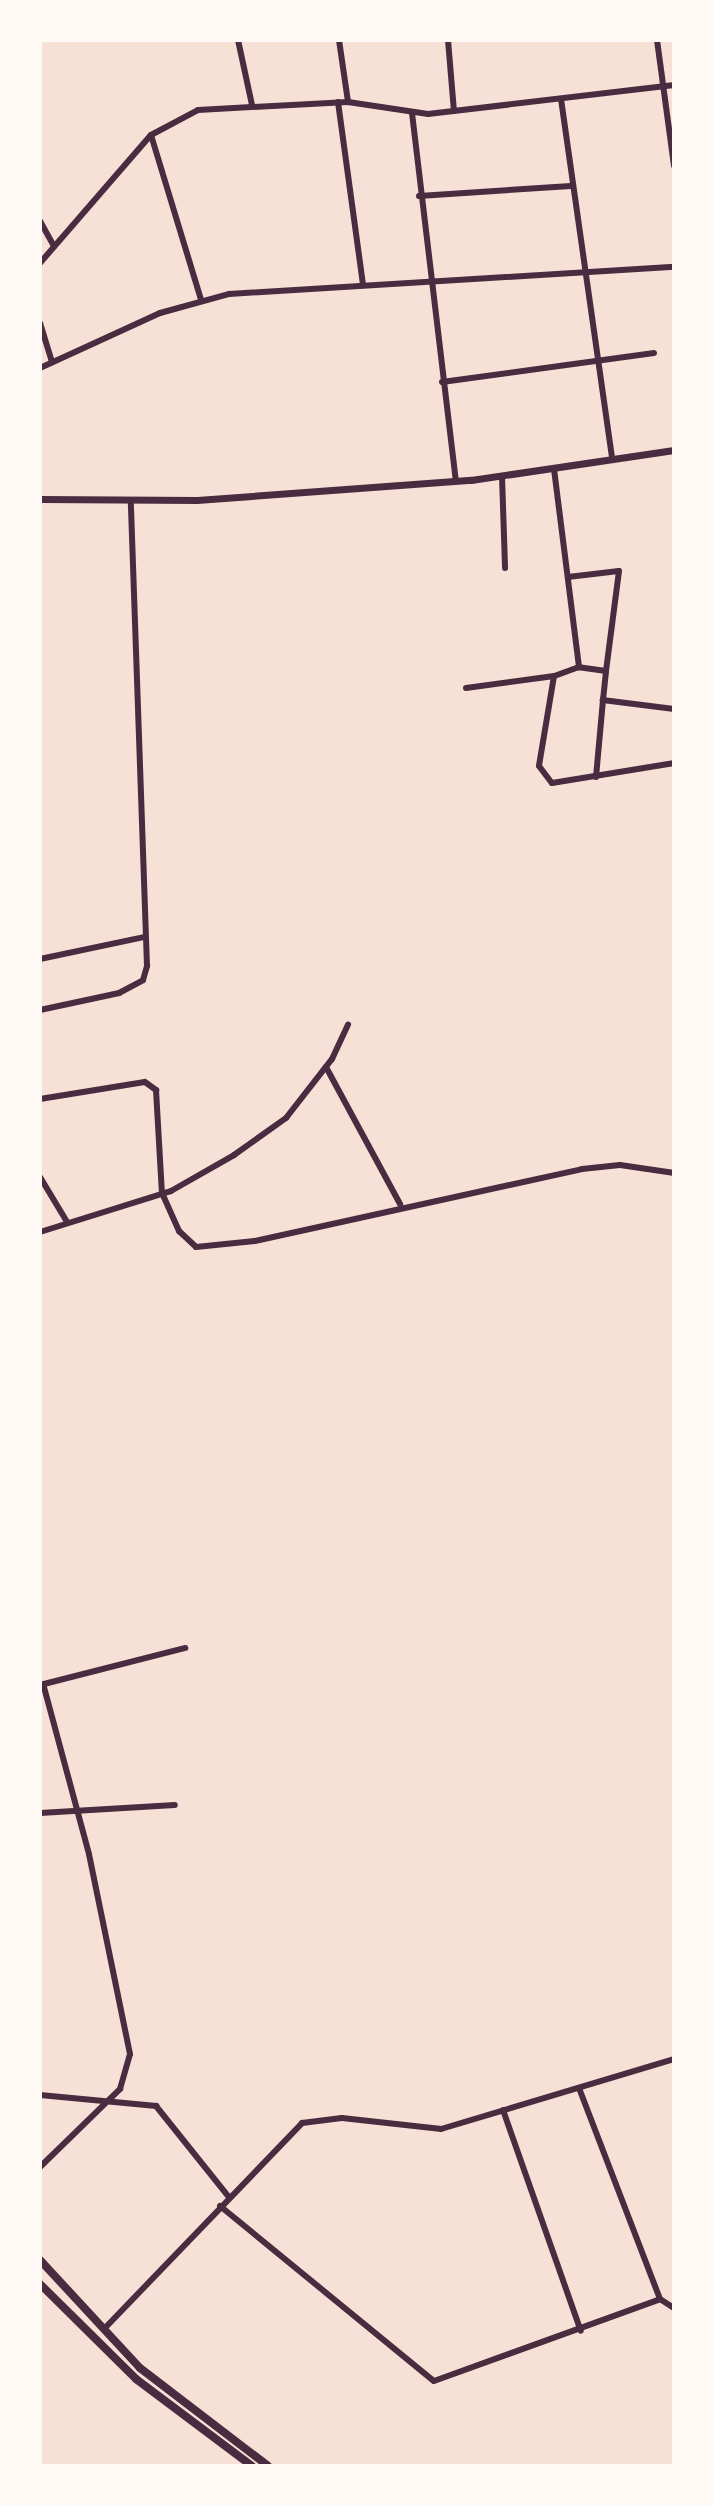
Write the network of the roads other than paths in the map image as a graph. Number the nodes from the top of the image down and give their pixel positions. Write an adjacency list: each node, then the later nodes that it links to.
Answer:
1 (238, 40): 10 (street)
2 (339, 40): 9 (street)
3 (448, 40): 11 (street)
4 (657, 40): 6 (street)
5 (674, 85): 6 (street)
6 (660, 87): 7 (street); 14 (street)
7 (561, 99): 11 (street); 15 (street)
8 (338, 102): 9 (street); 10 (street); 23 (street)
9 (348, 102): 12 (street)
10 (252, 105): 13 (street)
11 (454, 111): 12 (street)
12 (412, 113): 16 (street)
13 (151, 135): 18 (street); 24 (street)
14 (674, 166)
15 (571, 186): 16 (street); 21 (street)
16 (419, 196): 22 (street)
17 (40, 221): 18 (street)
18 (54, 246): 19 (street)
19 (40, 263)
20 (674, 267): 21 (street)
21 (583, 271): 22 (street); 27 (street)
22 (428, 281): 23 (street); 30 (street)
23 (363, 285): 24 (street)
24 (201, 300): 28 (street)
25 (40, 323): 28 (street)
26 (654, 353): 27 (street)
27 (596, 361): 30 (street); 32 (street)
28 (52, 362): 29 (street)
29 (40, 368)
30 (442, 382): 35 (street)
31 (674, 450): 32 (street)
32 (612, 459): 33 (street)
33 (554, 469): 34 (street); 39 (street)
34 (502, 476): 35 (street); 38 (street)
35 (456, 481): 37 (street)
36 (40, 499): 37 (street)
37 (131, 501): 48 (street)
38 (505, 568)
39 (568, 577): 40 (street); 41 (street)
40 (579, 667): 41 (street); 42 (street)
41 (606, 671): 44 (street)
42 (554, 676): 43 (street); 47 (street)
43 (466, 688)
44 (603, 700): 45 (street); 47 (street)
45 (674, 709)
46 (674, 763): 47 (street)
47 (596, 777)
48 (144, 937): 49 (street); 50 (street)
49 (40, 959)
50 (40, 1010)
51 (348, 1025): 52 (street)
52 (326, 1067): 56 (street); 57 (street)
53 (40, 1099): 56 (street)
54 (674, 1173): 57 (street)
55 (40, 1177): 58 (street)
56 (162, 1193): 57 (street); 58 (street)
57 (400, 1204)
58 (67, 1222): 59 (street)
59 (40, 1232)
60 (185, 1648): 61 (street)
61 (42, 1684): 63 (street)
62 (175, 1805): 63 (street)
63 (77, 1808): 64 (street); 68 (street)
64 (40, 1813)
65 (674, 2059): 66 (street)
66 (579, 2088): 69 (street); 75 (street)
67 (40, 2095): 68 (street)
68 (103, 2105): 70 (street); 71 (street)
69 (503, 2110): 71 (street); 78 (street)
70 (40, 2167)
71 (229, 2197): 72 (street)
72 (220, 2206): 77 (street); 78 (street)
73 (40, 2260): 77 (main road)
74 (40, 2284): 79 (main road)
75 (660, 2299): 76 (street); 78 (street)
76 (674, 2308)
77 (104, 2329): 80 (main road)
78 (581, 2331)
79 (252, 2466)
80 (268, 2466)

